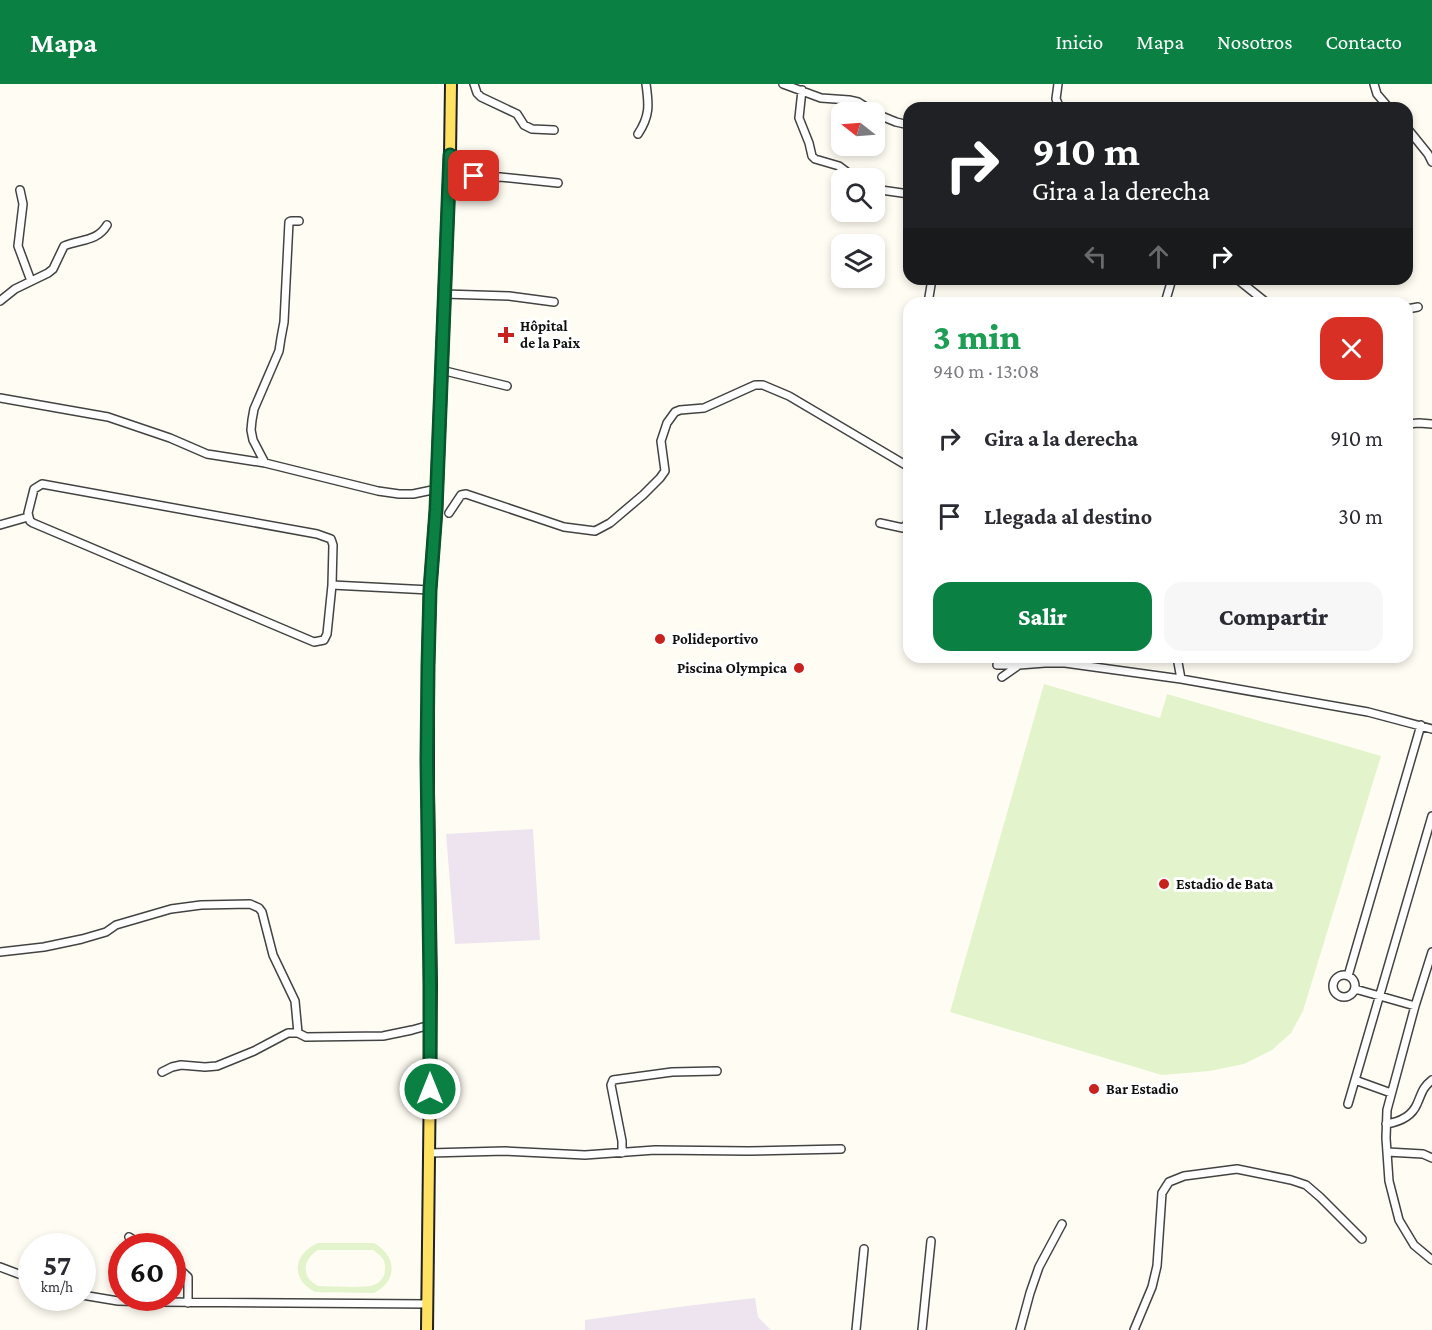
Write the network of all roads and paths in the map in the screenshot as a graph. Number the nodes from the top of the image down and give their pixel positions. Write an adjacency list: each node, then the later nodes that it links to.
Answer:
1 (451, 84): 16 (main road)
2 (474, 84): 13 (street)
3 (646, 84): 14 (street)
4 (783, 84): 7 (street)
5 (1058, 84): 9 (street)
6 (1374, 84): 10 (street)
7 (802, 90): 8 (street); 18 (street)
8 (858, 102)
9 (1057, 102)
10 (1384, 102)
11 (885, 118): 12 (street)
12 (903, 124)
13 (554, 130)
14 (638, 134)
15 (1413, 135): 17 (street)
16 (450, 155): 19 (street); 27 (main road)
17 (1432, 162)
18 (842, 168)
19 (558, 183)
20 (20, 190): 25 (street)
21 (885, 191): 22 (street)
22 (903, 193)
23 (299, 221): 39 (street)
24 (107, 225): 25 (street)
25 (31, 281): 29 (street)
26 (1244, 285): 28 (street)
27 (444, 294): 30 (street); 33 (main road)
28 (1260, 297)
29 (0, 301)
30 (554, 302)
31 (1413, 308): 32 (street)
32 (1418, 308)
33 (441, 370): 34 (street); 40 (main road)
34 (507, 386)
35 (0, 398): 39 (street)
36 (1413, 424): 37 (street)
37 (1432, 424)
38 (903, 462): 41 (street)
39 (265, 463): 40 (street)
40 (437, 489): 47 (main road)
41 (449, 513)
42 (28, 517): 44 (street); 46 (street); 46 (street)
43 (880, 523): 45 (street)
44 (0, 525)
45 (903, 528)
46 (332, 585): 47 (street)
47 (430, 590): 62 (main road)
48 (1178, 663): 52 (street)
49 (997, 665): 50 (street)
50 (1019, 665): 51 (street); 52 (street)
51 (1002, 677)
52 (1181, 679): 53 (street)
53 (1420, 725): 54 (street); 58 (street)
54 (1432, 729)
55 (1432, 816): 60 (street)
56 (0, 952): 63 (street)
57 (1432, 952): 61 (street)
58 (1348, 975): 59 (street); 59 (street)
59 (1355, 989): 60 (street)
60 (1379, 995): 61 (street); 66 (street)
61 (1415, 1006): 68 (street)
62 (430, 1025): 63 (street); 73 (main road)
63 (298, 1033): 65 (street)
64 (717, 1071): 74 (street)
65 (162, 1072)
66 (1355, 1080): 68 (street); 69 (street)
67 (1432, 1080): 70 (street)
68 (1391, 1093): 70 (street)
69 (1348, 1104)
70 (1386, 1124): 72 (street)
71 (841, 1149): 74 (street)
72 (1387, 1152): 75 (street); 80 (street)
73 (429, 1153): 74 (street); 86 (main road)
74 (622, 1153)
75 (1432, 1158)
76 (1062, 1224): 90 (street)
77 (1362, 1239): 91 (street)
78 (931, 1241): 89 (street)
79 (864, 1249): 88 (street)
80 (1432, 1260)
81 (0, 1267): 82 (street)
82 (18, 1274)
83 (186, 1276): 85 (street)
84 (96, 1297): 85 (street)
85 (188, 1302): 86 (street)
86 (428, 1304): 87 (main road)
87 (427, 1330)
88 (856, 1330)
89 (922, 1330)
90 (1020, 1330)
91 (1134, 1330)

